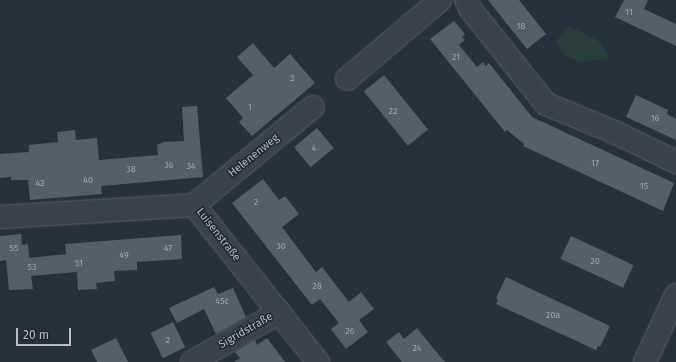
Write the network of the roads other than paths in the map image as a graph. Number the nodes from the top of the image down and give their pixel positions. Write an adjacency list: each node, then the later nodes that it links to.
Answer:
1 (440, 0): 3 (street)
2 (466, 0): 5 (street)
3 (347, 79)
4 (313, 107): 6 (street, Helenenweg)
5 (676, 162)
6 (194, 205): 7 (street, Luisenstraße); 9 (street, Luisenstraße)
7 (0, 218)
8 (676, 295): 12 (street)
9 (280, 312): 10 (street, Sigridstraße); 11 (street, Luisenstraße)
10 (192, 362)
11 (318, 362)
12 (645, 362)

